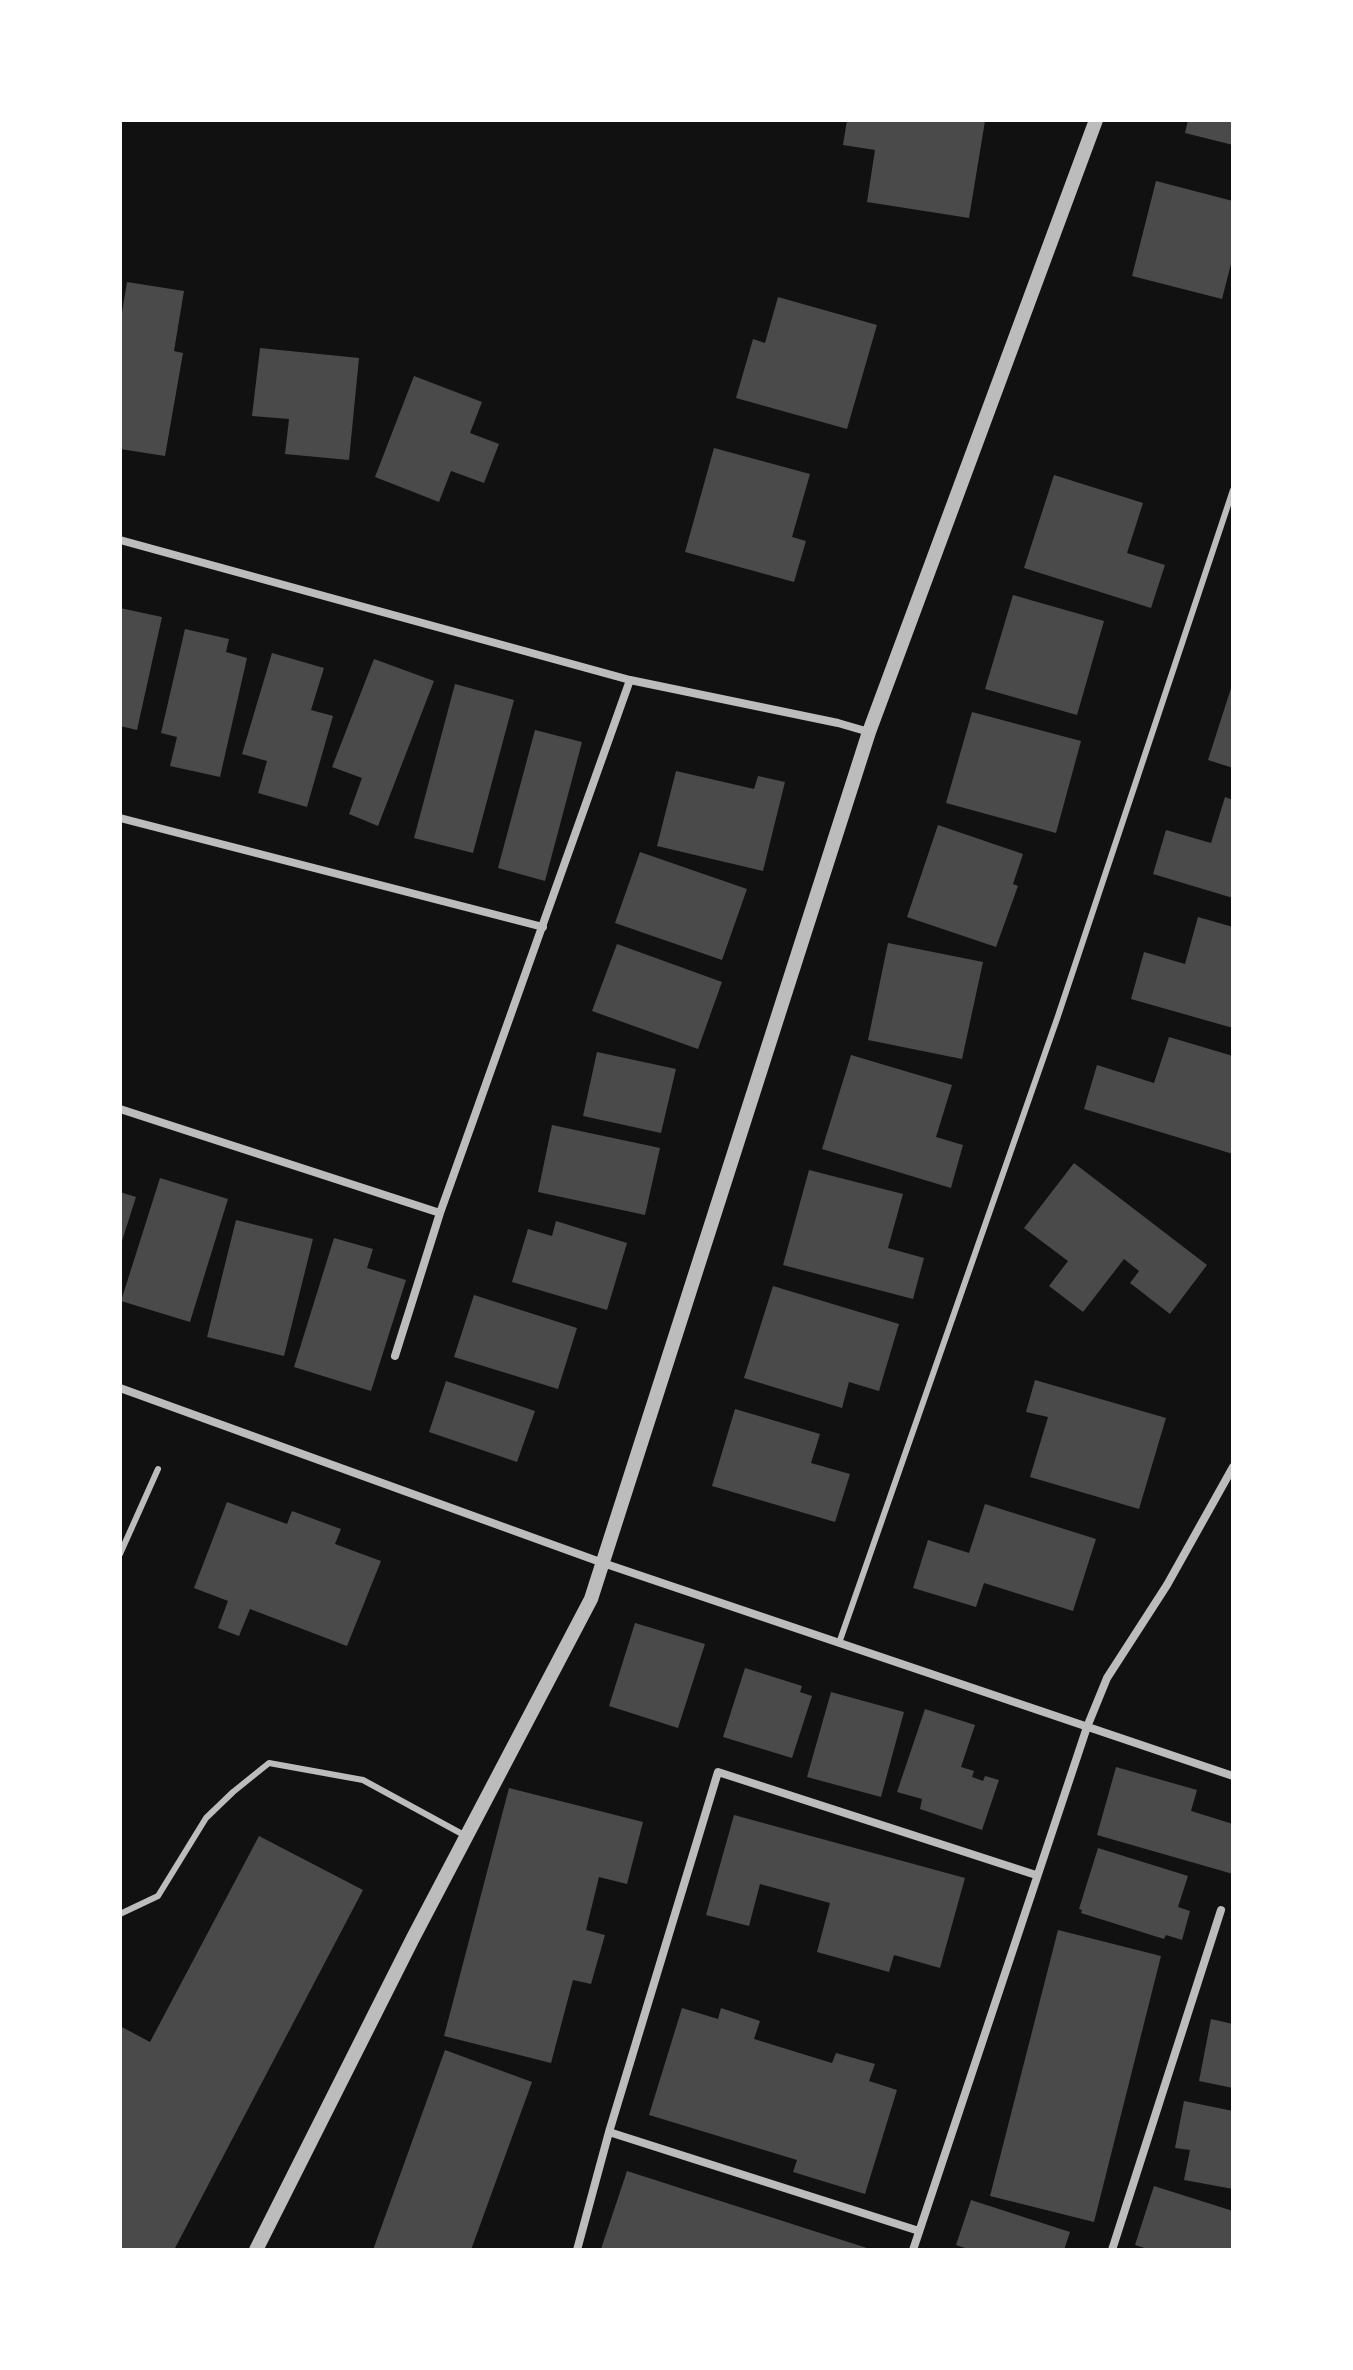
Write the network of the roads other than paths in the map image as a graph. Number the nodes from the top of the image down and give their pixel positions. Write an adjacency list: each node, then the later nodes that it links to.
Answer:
1 (1096, 120): 5 (street)
2 (1233, 490): 16 (lane)
3 (120, 540): 4 (street)
4 (630, 680): 5 (street); 7 (street)
5 (869, 732): 15 (street)
6 (120, 818): 7 (street)
7 (543, 927): 9 (street)
8 (120, 1109): 9 (street)
9 (440, 1213): 10 (street)
10 (395, 1356)
11 (120, 1388): 15 (street)
12 (1233, 1467): 17 (street)
13 (158, 1469): 14 (lane)
14 (120, 1554)
15 (603, 1563): 16 (street); 19 (street)
16 (839, 1643): 17 (street)
17 (1087, 1727): 18 (street); 20 (street)
18 (1233, 1776)
19 (466, 1836): 22 (lane); 25 (street)
20 (1036, 1875): 23 (street); 24 (street)
21 (1221, 1910): 28 (street)
22 (120, 1914)
23 (609, 2132): 24 (street); 26 (street)
24 (919, 2231): 27 (street)
25 (256, 2250)
26 (577, 2250)
27 (913, 2250)
28 (1112, 2250)

